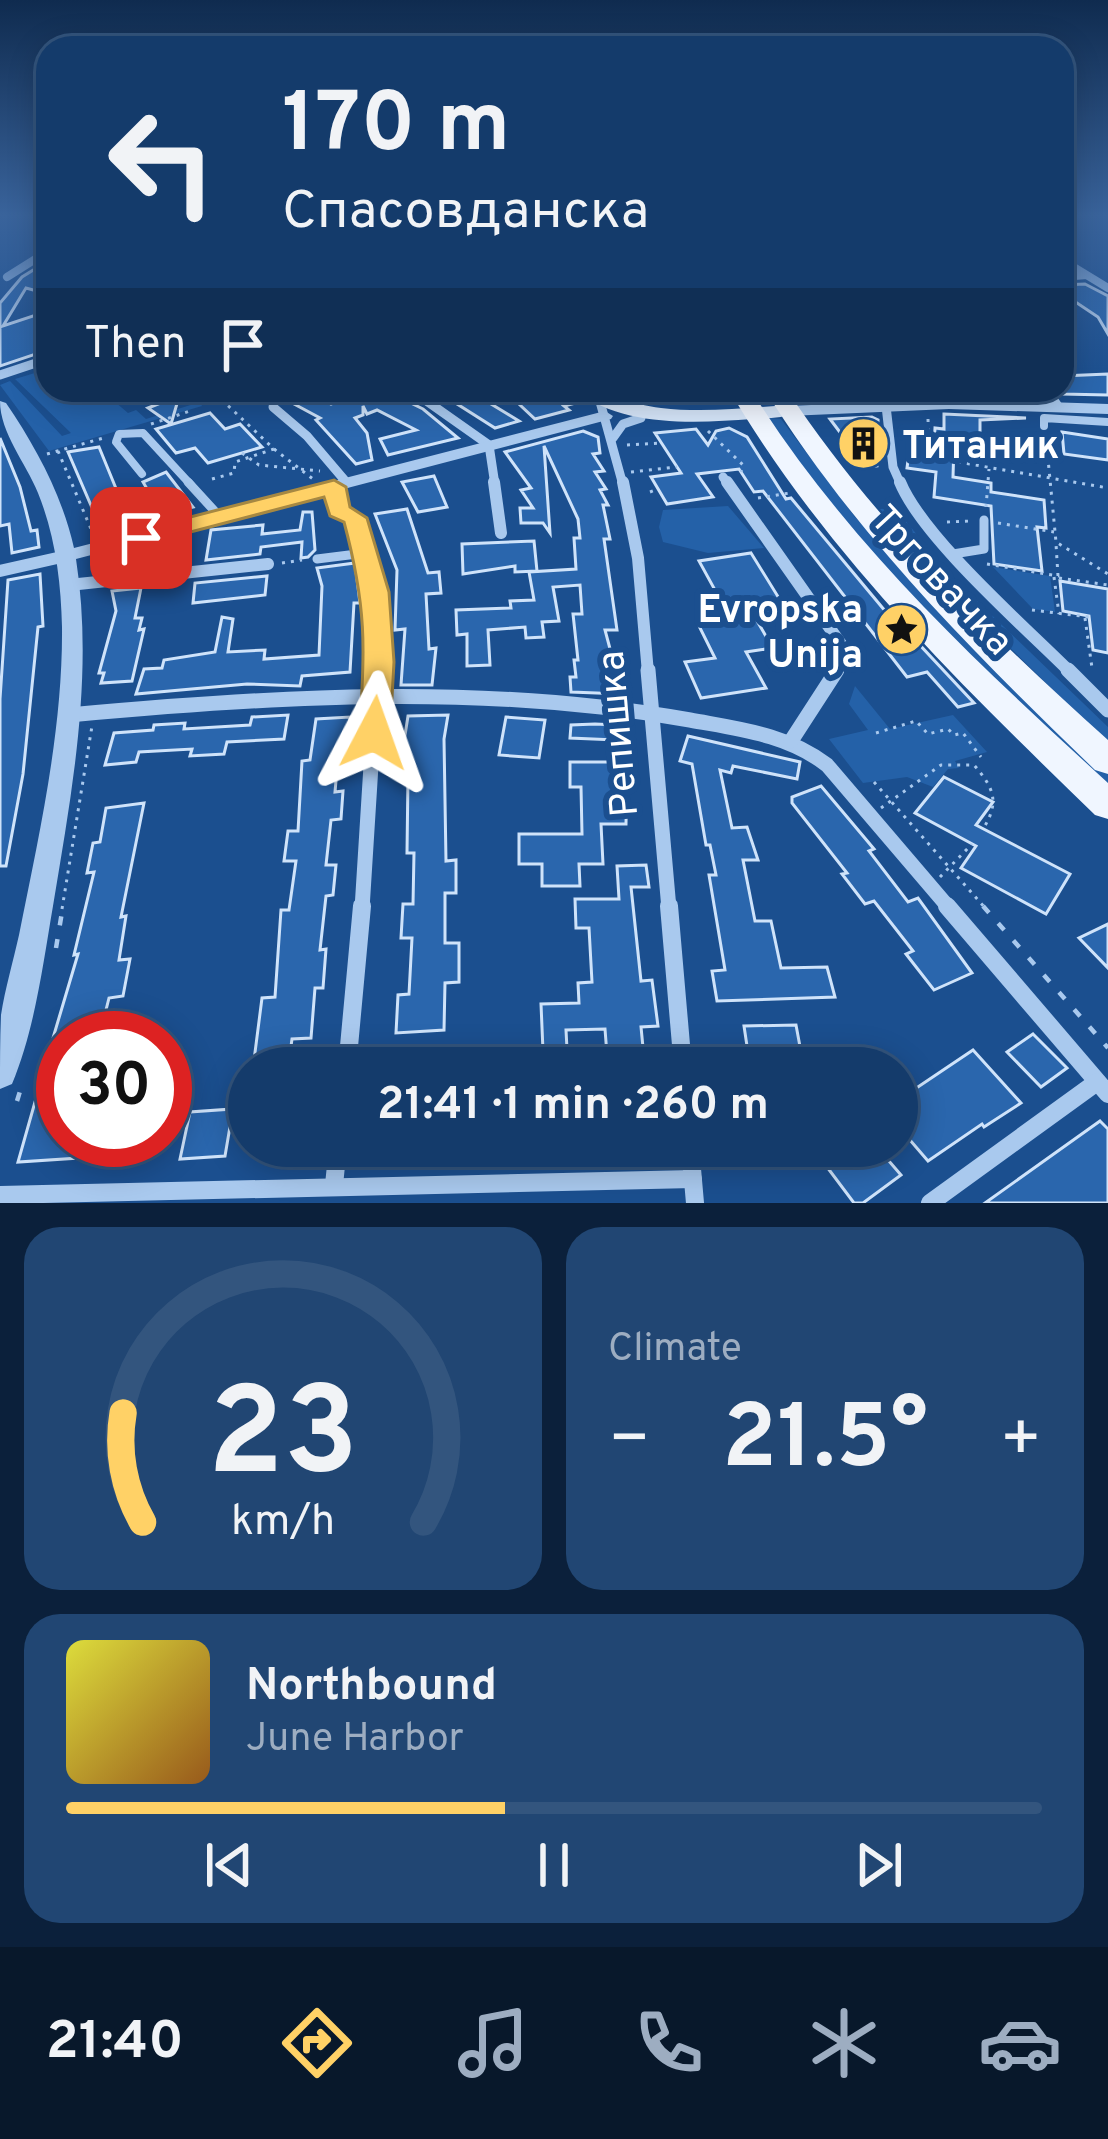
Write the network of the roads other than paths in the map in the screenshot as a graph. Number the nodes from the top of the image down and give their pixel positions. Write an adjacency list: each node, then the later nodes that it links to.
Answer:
1 (16, 271): 4 (street)
2 (1079, 271): 3 (street)
3 (1087, 276): 5 (lane); 6 (street)
4 (7, 277)
5 (1074, 277)
6 (1108, 288)
7 (36, 363): 8 (street)
8 (0, 375)
9 (428, 402): 31 (street)
10 (594, 402): 31 (street)
11 (596, 402): 30 (street, Репишка)
12 (599, 402): 27 (main road)
13 (746, 402): 27 (main road)
14 (758, 402): 52 (main road, Трговачка)
15 (759, 402): 51 (main road, Трговачка)
16 (786, 402): 25 (street)
17 (853, 402): 25 (street)
18 (898, 402): 22 (street)
19 (984, 402): 23 (street)
20 (1055, 402): 23 (street)
21 (0, 406): 41 (street)
22 (886, 406): 25 (street); 40 (street, Трговачка)
23 (1058, 406): 26 (street)
24 (273, 407): 34 (street)
25 (857, 407)
26 (1108, 409)
27 (642, 415): 30 (street)
28 (1108, 422): 29 (lane)
29 (1044, 426)
30 (613, 438): 48 (street, Репишка)
31 (489, 445): 34 (street); 38 (street)
32 (142, 474): 35 (lane)
33 (723, 477): 50 (street)
34 (334, 482): 35 (street); 36 (lane)
35 (220, 517): 41 (street)
36 (355, 518): 39 (street)
37 (984, 520): 40 (lane)
38 (501, 533)
39 (367, 553): 42 (lane); 46 (street)
40 (953, 554): 47 (street, Трговачка)
41 (66, 556): 44 (street); 45 (street)
42 (317, 559)
43 (268, 564): 45 (street)
44 (0, 571)
45 (70, 586): 49 (street)
46 (378, 694): 48 (street); 49 (street); 53 (street)
47 (1108, 710)
48 (649, 712): 50 (street); 54 (street, Репишка)
49 (80, 714): 55 (street)
50 (791, 741): 56 (street)
51 (1108, 761)
52 (1108, 805)
53 (350, 1047)
54 (680, 1047)
55 (12, 1076)
56 (1102, 1088): 63 (street)
57 (336, 1167): 60 (street)
58 (692, 1167): 59 (street)
59 (693, 1178): 60 (street); 62 (street)
60 (334, 1185): 61 (street)
61 (0, 1195)
62 (695, 1203)
63 (930, 1203)

